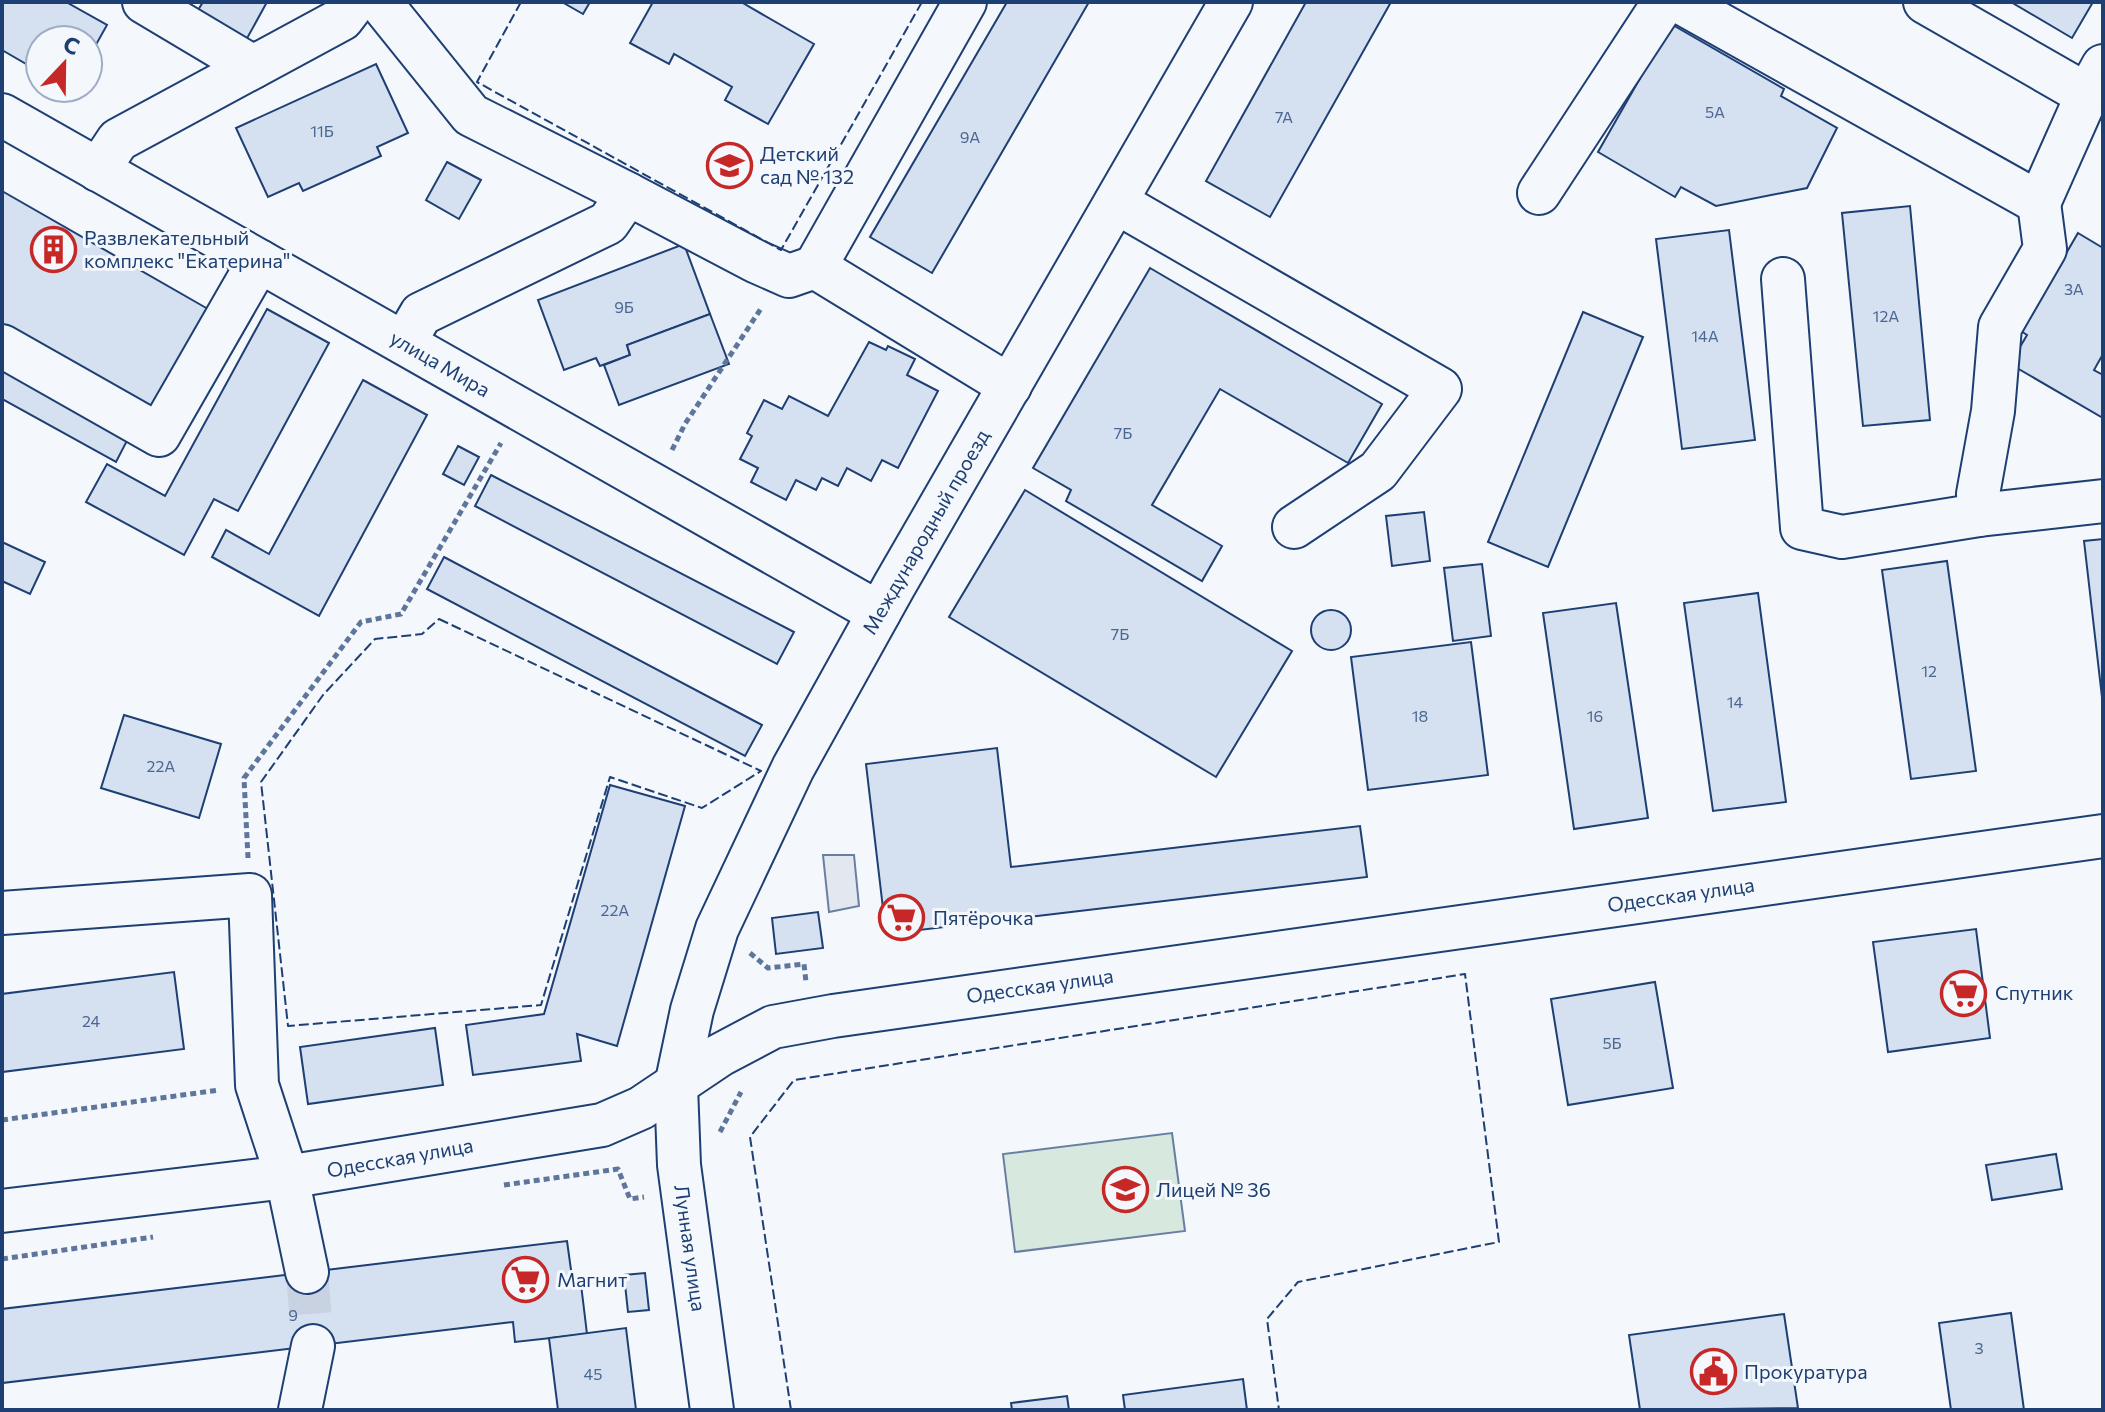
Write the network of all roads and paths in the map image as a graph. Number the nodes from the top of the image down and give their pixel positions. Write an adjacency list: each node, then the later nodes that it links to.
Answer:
1 (144, 2): 9 (street)
2 (355, 2): 9 (street)
3 (380, 2): 14 (street)
4 (965, 2): 18 (street)
5 (1231, 2): 15 (street, Международный проезд)
6 (1664, 2): 13 (street)
7 (1680, 2): 16 (street)
8 (1925, 2): 10 (street)
9 (253, 67): 12 (street)
10 (2095, 80): 16 (street)
11 (2, 115): 12 (street, улица Мира)
12 (98, 170): 17 (street, улица Мира)
13 (1539, 193)
14 (628, 194): 18 (street); 20 (street)
15 (1116, 202): 22 (street, Международный проезд); 26 (street)
16 (2039, 203): 25 (street)
17 (259, 261): 20 (street, улица Мира); 21 (street)
18 (815, 267): 22 (street)
19 (1783, 279): 25 (street)
20 (404, 343): 23 (street, улица Мира)
21 (2, 346)
22 (1010, 386): 27 (street, Международный проезд)
23 (521, 410): 27 (street, улица Мира); 29 (path)
24 (2103, 501): 25 (street)
25 (1979, 515)
26 (1294, 527)
27 (879, 613): 35 (street, Международный проезд)
28 (2103, 836): 32 (street, Одесская улица)
29 (250, 895): 30 (street); 34 (street)
30 (4, 910)
31 (744, 948): 32 (path)
32 (810, 1020): 35 (street, Одесская улица)
33 (752, 1083): 37 (path)
34 (257, 1085): 36 (path); 38 (street)
35 (676, 1086): 38 (street, Одесская улица); 40 (street, Лунная улица)
36 (2, 1120)
37 (718, 1142)
38 (287, 1177): 41 (street, Одесская улица); 44 (street)
39 (495, 1187): 40 (path)
40 (682, 1191): 47 (street, Лунная улица)
41 (2, 1211)
42 (157, 1236): 43 (path)
43 (2, 1259)
44 (307, 1272)
45 (313, 1346): 46 (street)
46 (300, 1410)
47 (712, 1410)

